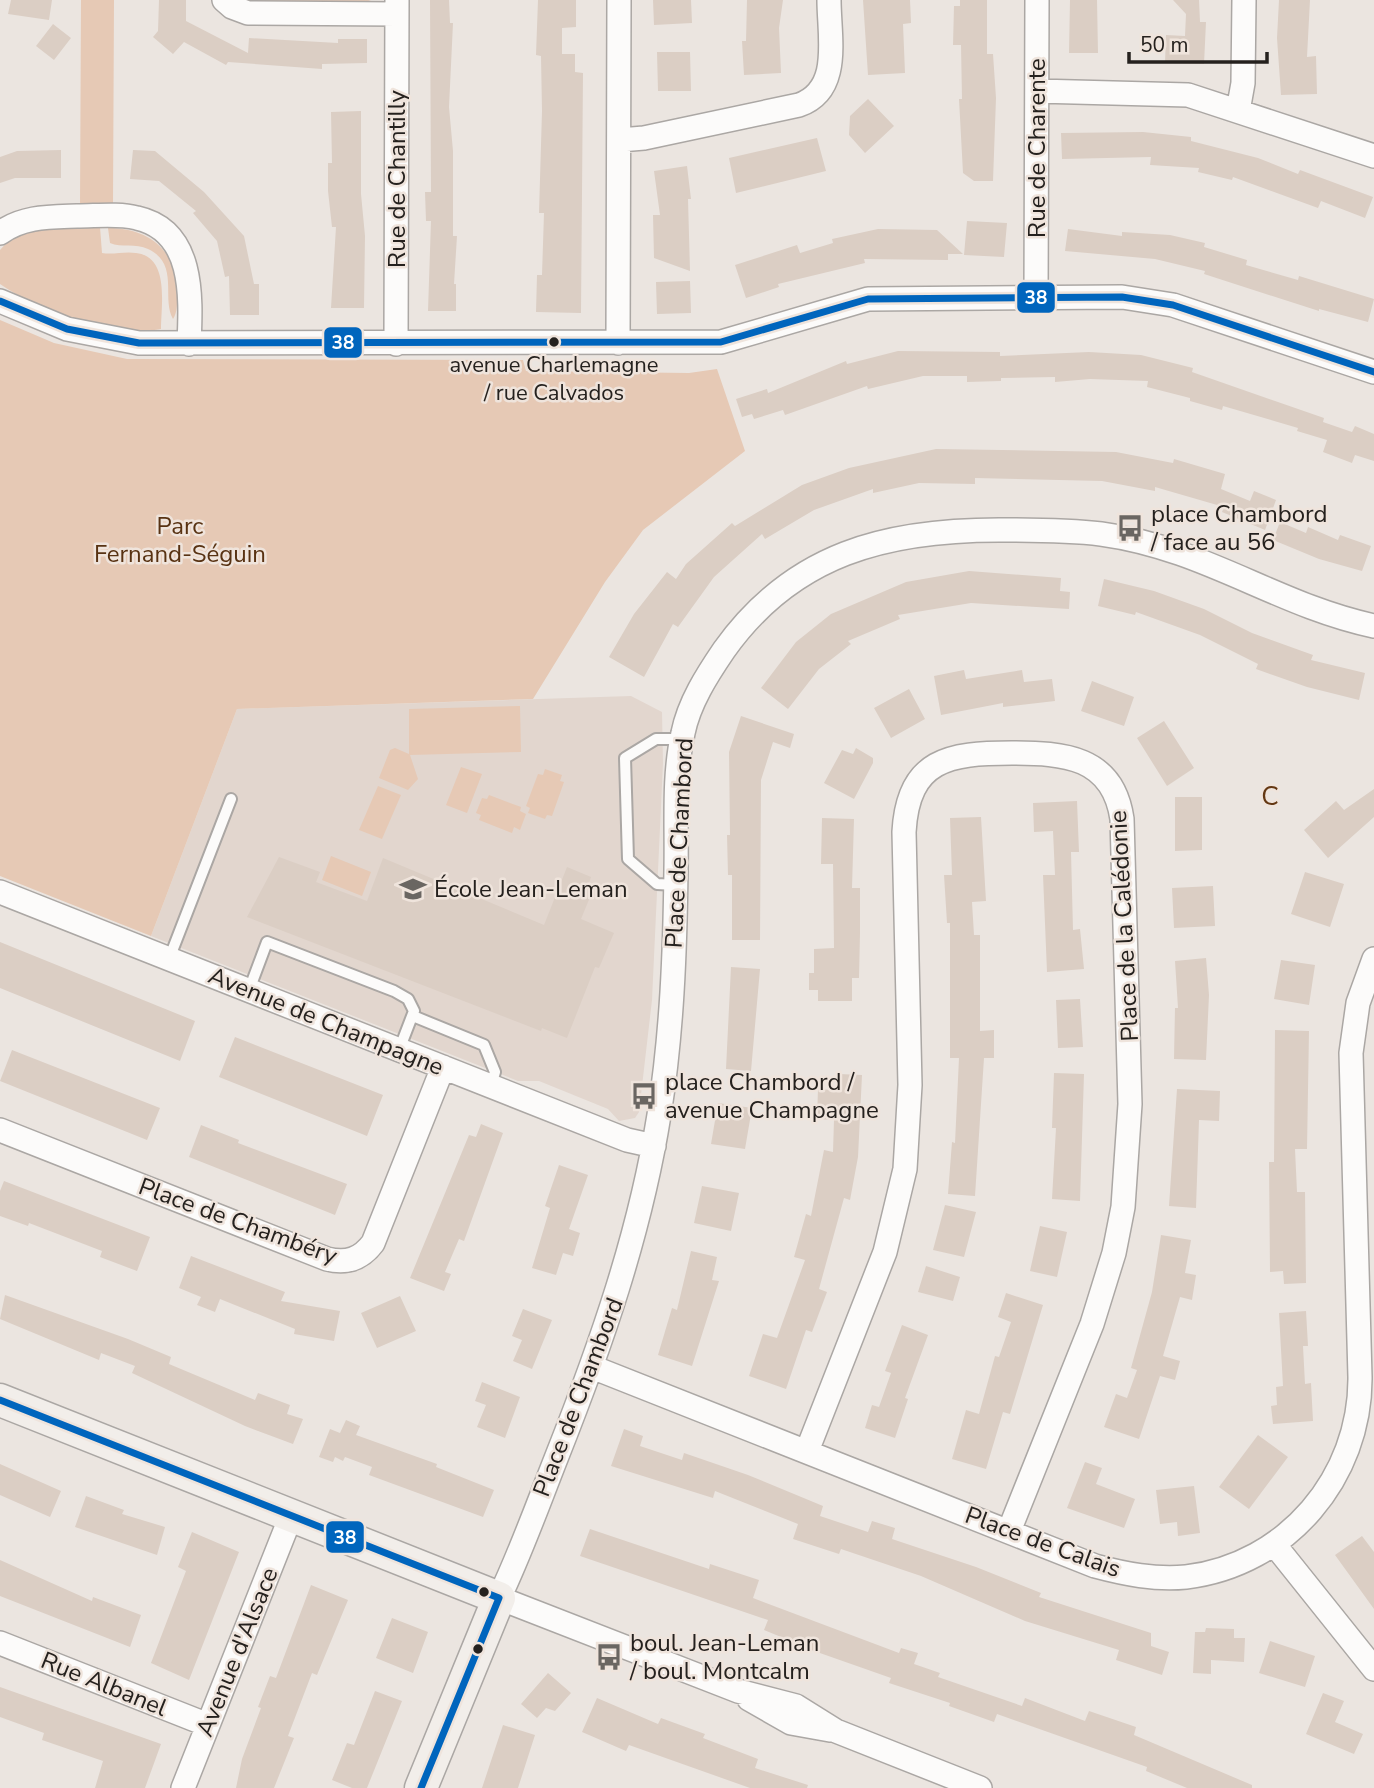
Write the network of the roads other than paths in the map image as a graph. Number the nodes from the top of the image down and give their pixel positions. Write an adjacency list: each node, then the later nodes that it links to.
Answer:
1 (224, 0): 6 (street, Rue de Chantilly)
2 (619, 0): 9 (street)
3 (829, 0): 9 (street)
4 (1037, 0): 7 (street, Rue de Charente)
5 (1244, 0): 8 (street)
6 (397, 7): 15 (street, Rue de Chantilly)
7 (1037, 91): 8 (street); 12 (street, Rue de Charente)
8 (1238, 111): 10 (street)
9 (620, 140): 16 (street)
10 (1374, 156)
11 (0, 233): 14 (street)
12 (1036, 297): 16 (street); 17 (street)
13 (0, 301): 14 (street)
14 (189, 344): 15 (street)
15 (396, 344): 16 (street)
16 (618, 344)
17 (1374, 372)
18 (1374, 626): 19 (street, Place de Chambord)
19 (681, 739): 21 (street, Place de Chambord); 21 (lane)
20 (231, 799): 23 (lane)
21 (676, 885): 31 (street, Place de Chambord)
22 (0, 892): 23 (street, Avenue de Champagne)
23 (169, 958): 25 (street, Avenue de Champagne)
24 (1374, 959): 37 (street, Place de Calais)
25 (248, 990): 26 (lane); 27 (street, Avenue de Champagne)
26 (413, 1016): 27 (lane); 29 (lane)
27 (399, 1049): 28 (street, Avenue de Champagne)
28 (443, 1067): 29 (street, Avenue de Champagne); 30 (street, Place de Chambéry)
29 (491, 1085): 31 (street, Avenue de Champagne)
30 (0, 1130)
31 (654, 1146): 32 (street, Place de Chambord)
32 (592, 1367): 34 (street, Place de Calais); 38 (street, Place de Chambord)
33 (0, 1400): 35 (street)
34 (807, 1451): 36 (street, Place de Calais); 36 (street, Place de la Calédonie)
35 (291, 1516): 38 (street); 41 (street, Avenue d'Alsace)
36 (1009, 1531): 37 (street, Place de Calais)
37 (1274, 1544): 40 (street)
38 (499, 1598): 43 (street); 44 (street)
39 (0, 1643): 41 (street, Rue Albanel)
40 (1374, 1669)
41 (208, 1726): 42 (street, Avenue d'Alsace)
42 (183, 1788)
43 (421, 1788)
44 (980, 1788)

